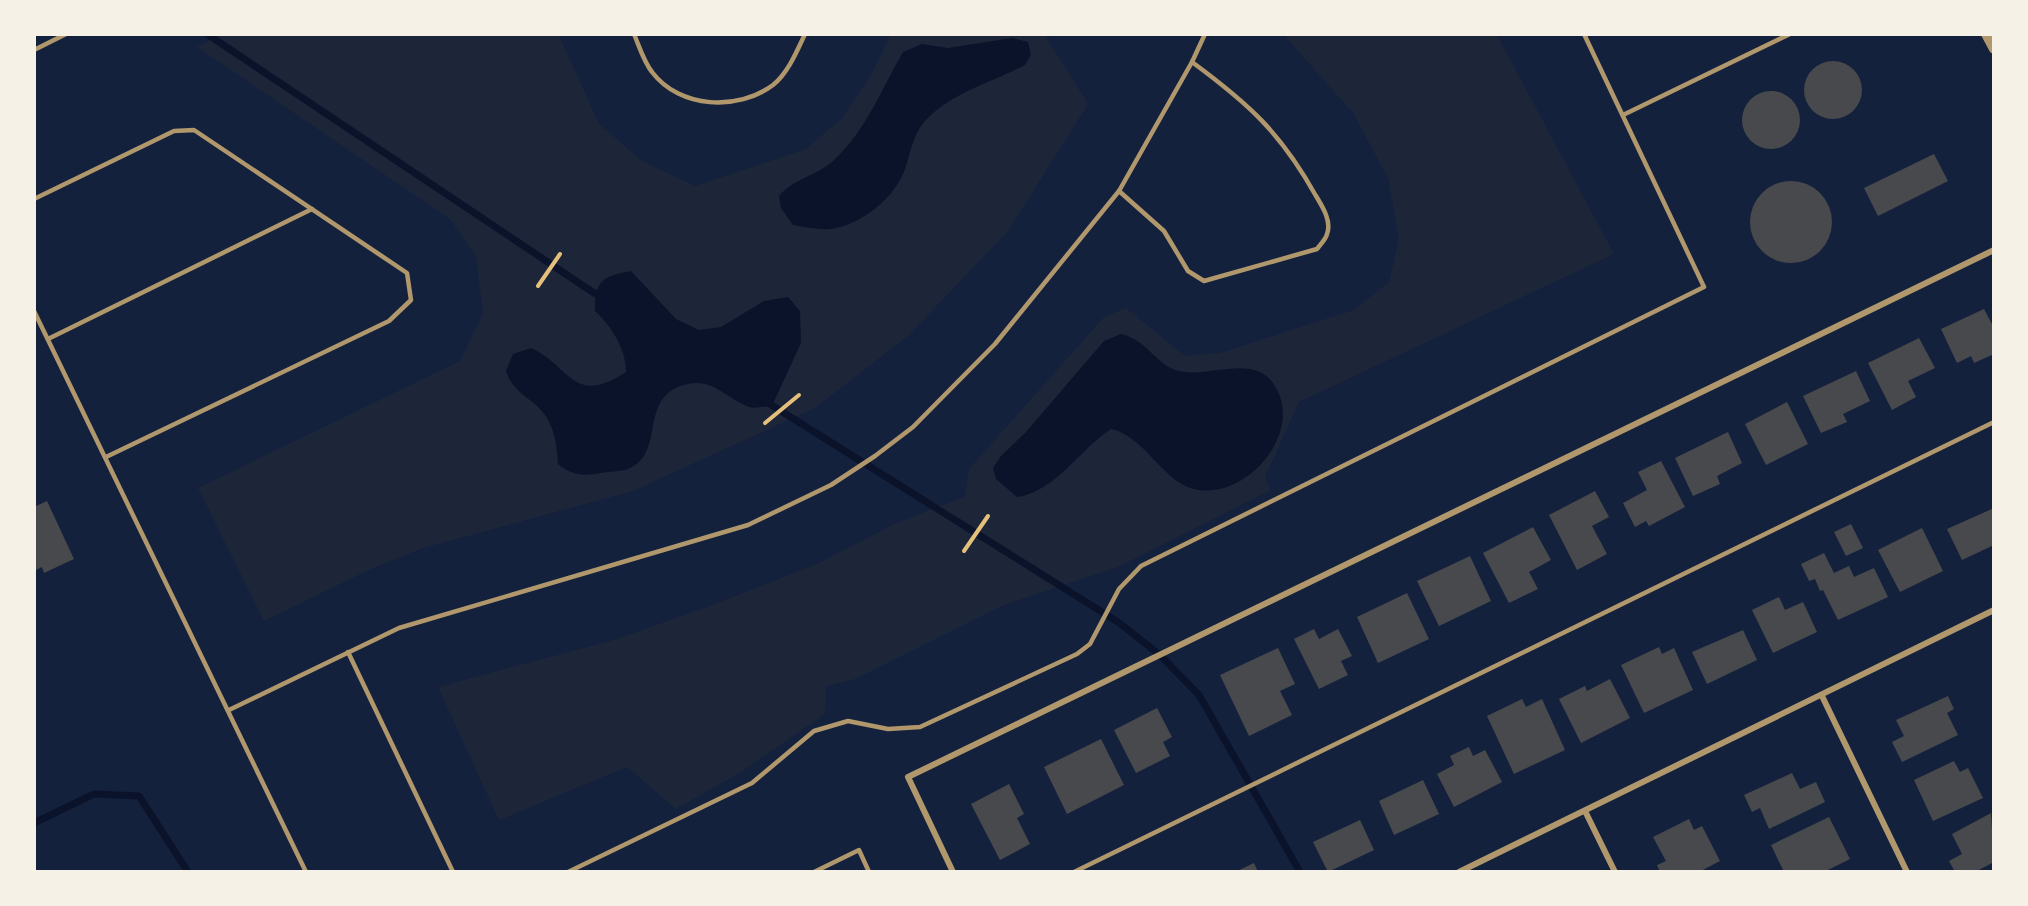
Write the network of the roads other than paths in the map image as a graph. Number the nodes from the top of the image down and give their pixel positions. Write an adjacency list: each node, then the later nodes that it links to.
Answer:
1 (66, 34): 9 (lane)
2 (634, 34): 3 (lane)
3 (805, 34)
4 (1204, 34): 10 (lane)
5 (1584, 34): 11 (lane)
6 (1790, 34): 11 (lane)
7 (1986, 34): 8 (street)
8 (1994, 49)
9 (34, 50)
10 (1192, 62): 12 (lane); 12 (lane)
11 (1623, 115): 27 (lane)
12 (1119, 191): 21 (lane)
13 (34, 199): 14 (lane)
14 (312, 209): 17 (lane); 19 (lane)
15 (1994, 250): 30 (street)
16 (34, 311): 17 (lane)
17 (48, 339): 19 (lane)
18 (1994, 422): 31 (lane)
19 (106, 457): 23 (lane)
20 (1994, 610): 22 (street)
21 (348, 652): 23 (lane); 26 (lane)
22 (1822, 696): 24 (street); 34 (street)
23 (229, 710): 25 (lane)
24 (1586, 811): 32 (street); 33 (street)
25 (306, 872)
26 (453, 872)
27 (568, 872)
28 (814, 872): 29 (lane)
29 (869, 872)
30 (953, 872)
31 (1074, 872)
32 (1459, 872)
33 (1615, 872)
34 (1907, 872)

